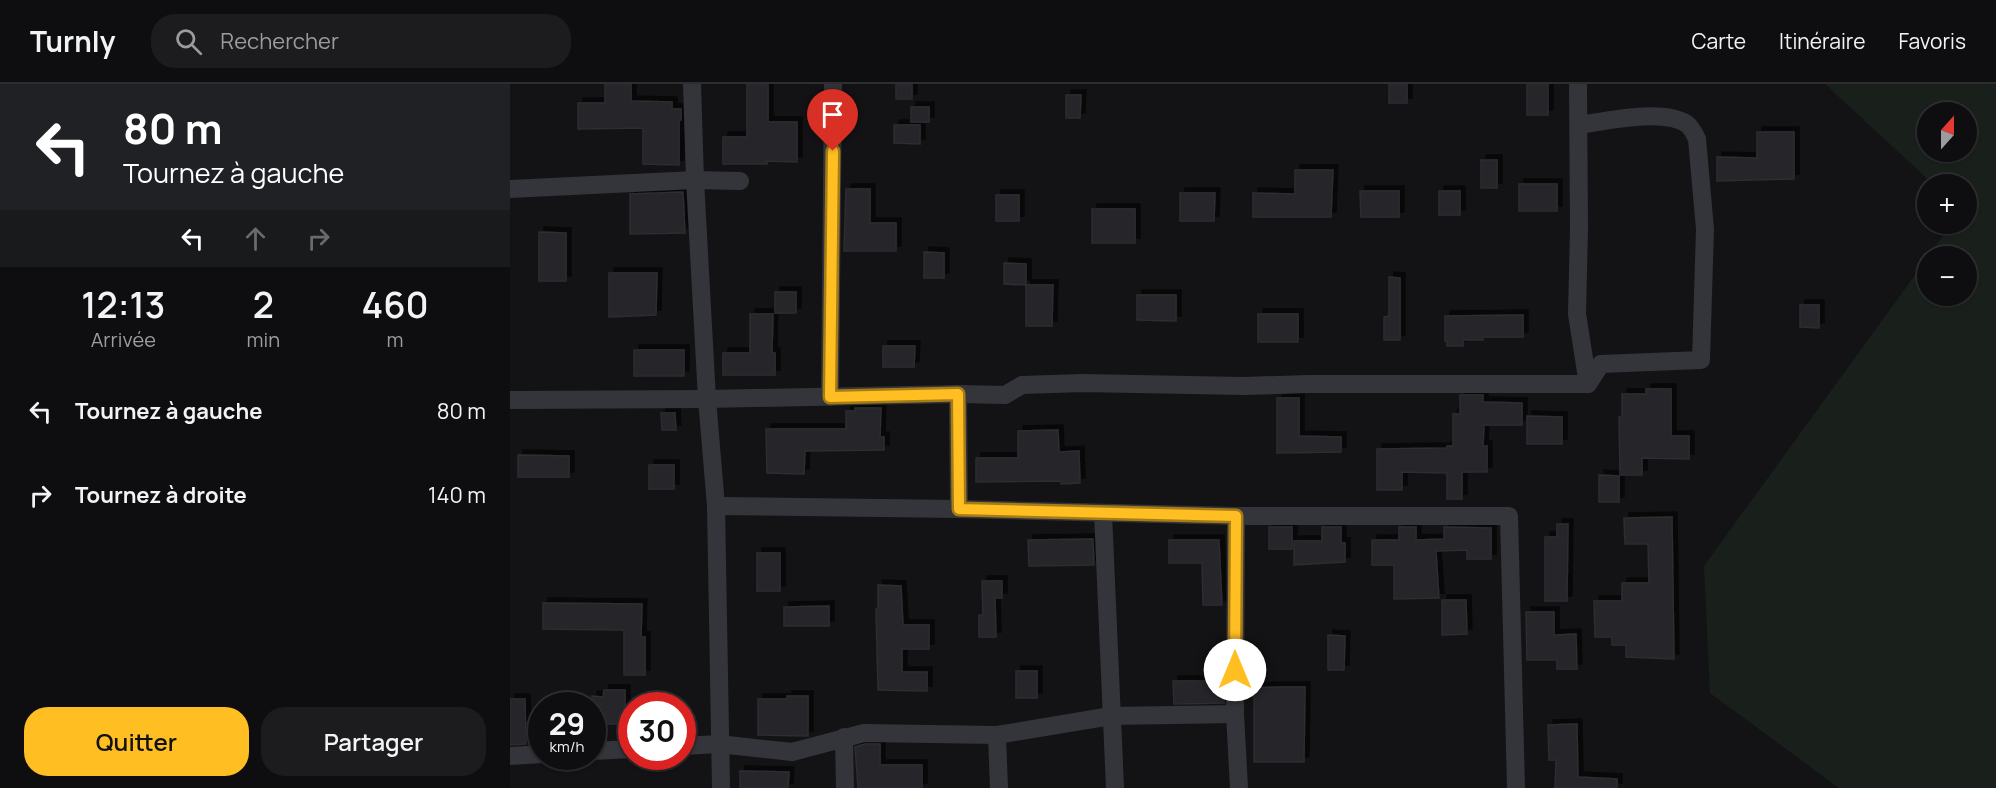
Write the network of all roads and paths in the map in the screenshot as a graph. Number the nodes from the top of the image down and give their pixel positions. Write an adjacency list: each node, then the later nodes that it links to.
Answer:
1 (692, 84): 5 (street)
2 (833, 84): 10 (street)
3 (1578, 84): 4 (street)
4 (1579, 125): 8 (street); 8 (street)
5 (695, 180): 6 (street); 7 (street); 11 (street)
6 (740, 181)
7 (510, 189)
8 (1588, 384): 9 (street)
9 (958, 394): 10 (street); 14 (street)
10 (830, 397): 11 (street)
11 (707, 399): 12 (street); 13 (street)
12 (510, 400)
13 (716, 506): 14 (street); 21 (street)
14 (959, 509): 15 (street)
15 (1103, 513): 16 (street); 18 (street)
16 (1236, 516): 17 (street); 30 (street)
17 (1235, 714): 18 (street); 29 (street)
18 (1111, 716): 19 (street); 28 (street)
19 (997, 735): 20 (street); 27 (street)
20 (844, 737): 21 (street); 26 (street)
21 (719, 744): 22 (street); 25 (street)
22 (696, 745)
23 (528, 755): 24 (street)
24 (510, 756)
25 (721, 788)
26 (845, 788)
27 (999, 788)
28 (1115, 788)
29 (1239, 788)
30 (1515, 788)

